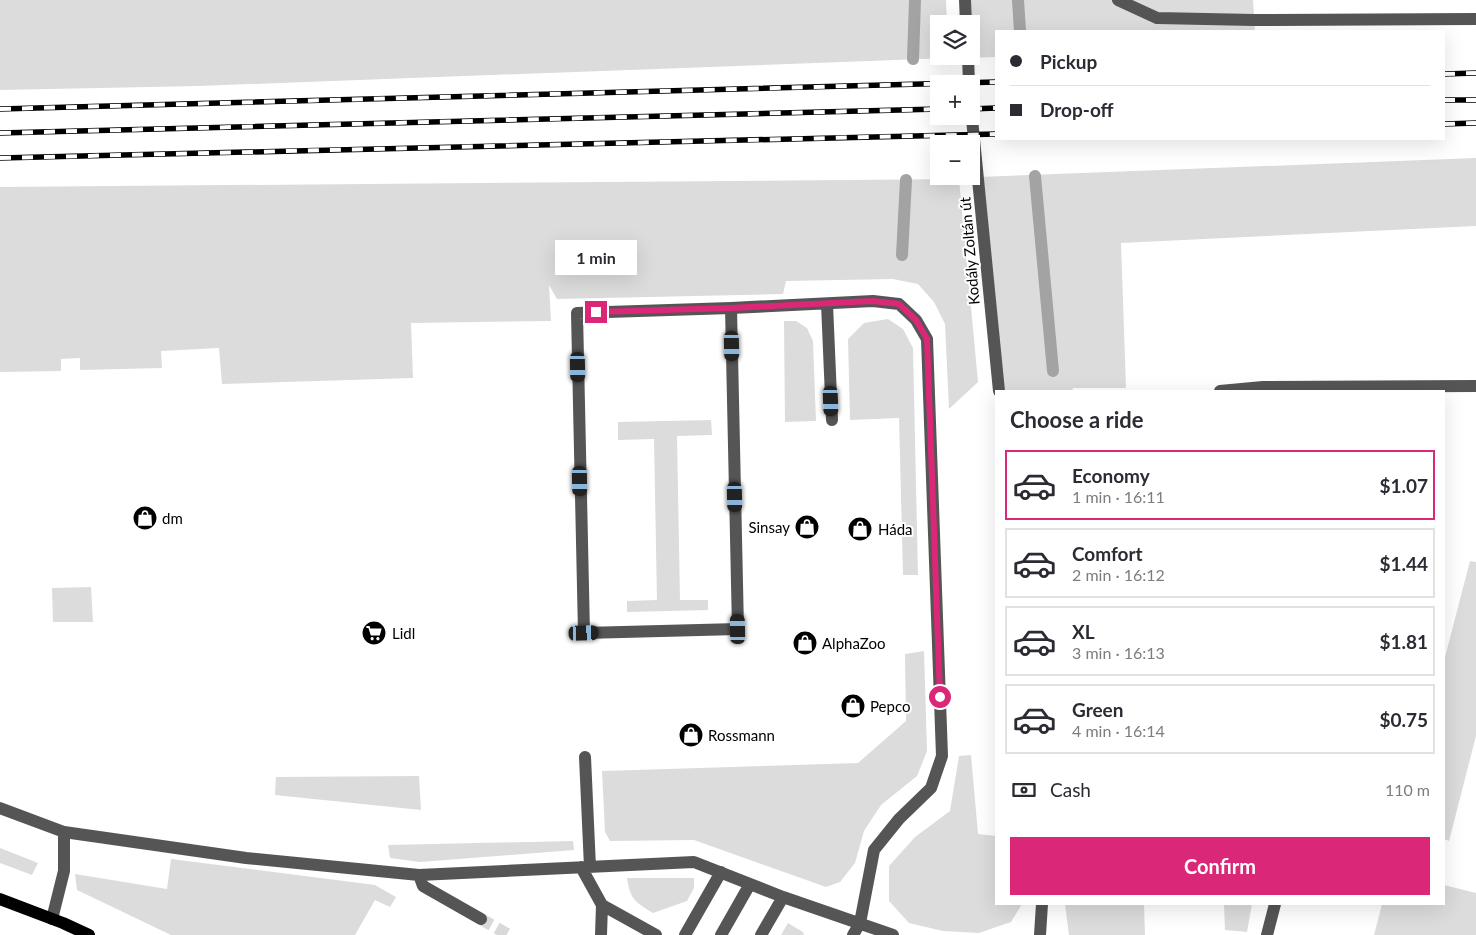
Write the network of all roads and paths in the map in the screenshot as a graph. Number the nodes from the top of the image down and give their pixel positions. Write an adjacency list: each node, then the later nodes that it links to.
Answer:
1 (965, 0): 3 (street)
2 (1118, 0): 4 (street)
3 (966, 15)
4 (1476, 19)
5 (973, 125): 10 (street, Kodály Zoltán út)
6 (828, 304): 7 (street); 12 (street); 27 (street)
7 (731, 308): 7 (street)
8 (1476, 386): 9 (street)
9 (1432, 389): 11 (street)
10 (999, 390)
11 (1230, 390)
12 (832, 420)
13 (585, 757): 16 (street)
14 (0, 808): 15 (street)
15 (64, 832): 18 (street); 25 (street)
16 (585, 867): 17 (street); 18 (street); 22 (street)
17 (721, 872): 19 (street); 31 (street)
18 (421, 881): 26 (street)
19 (750, 884): 20 (street); 32 (street)
20 (783, 897): 27 (street); 33 (street)
21 (0, 899): 25 (main road)
22 (602, 905): 29 (street); 30 (street)
23 (1042, 905): 36 (street)
24 (1275, 905): 37 (street)
25 (52, 919): 28 (main road)
26 (481, 919)
27 (860, 923): 34 (street); 35 (street)
28 (89, 935)
29 (601, 935)
30 (656, 935)
31 (685, 935)
32 (721, 935)
33 (761, 935)
34 (853, 935)
35 (893, 935)
36 (1040, 935)
37 (1266, 935)

